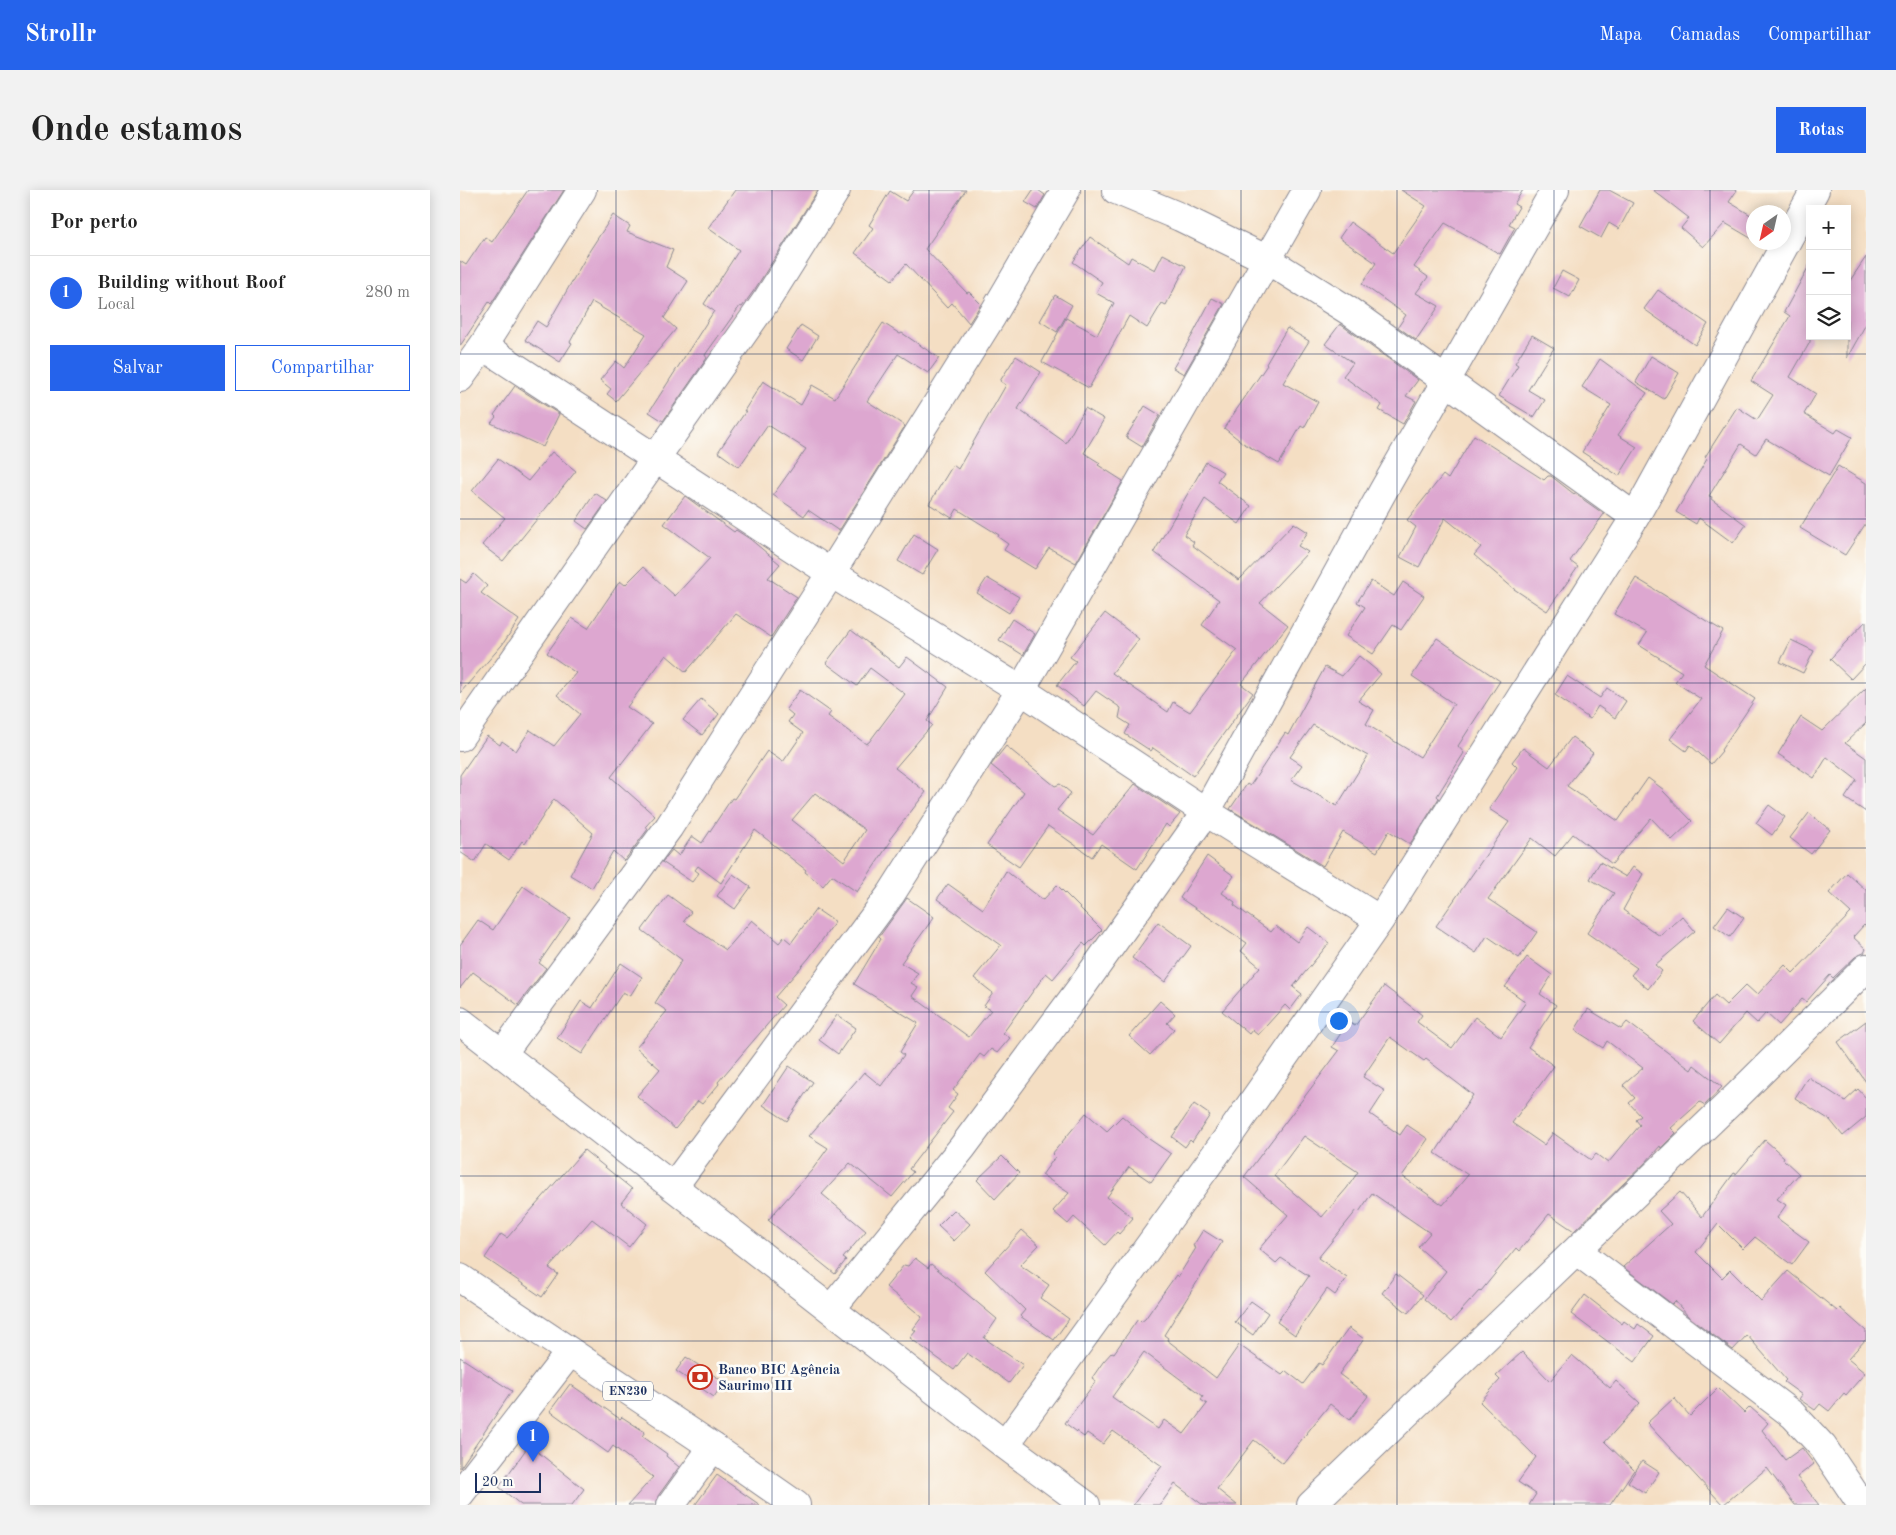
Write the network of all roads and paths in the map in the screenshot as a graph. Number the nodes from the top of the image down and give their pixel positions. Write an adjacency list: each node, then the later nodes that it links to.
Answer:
1 (582, 190): 9 (street)
2 (836, 190): 12 (street)
3 (1066, 190): 14 (street)
4 (1116, 190): 8 (street)
5 (1307, 190): 8 (street)
6 (1555, 190): 11 (street)
7 (1815, 190): 13 (street)
8 (1266, 259): 11 (street); 15 (street)
9 (483, 346): 10 (street); 12 (street)
10 (460, 378)
11 (1447, 381): 13 (street); 17 (street)
12 (655, 458): 14 (street); 16 (street)
13 (1634, 517): 18 (street)
14 (831, 573): 15 (street); 21 (street)
15 (1021, 690): 17 (street); 22 (street)
16 (460, 736)
17 (1206, 812): 18 (street); 25 (street)
18 (1380, 920): 27 (street)
19 (1866, 968): 23 (street)
20 (460, 1021): 21 (street)
21 (502, 1054): 22 (street)
22 (673, 1187): 25 (street)
23 (1577, 1251): 33 (street); 34 (street)
24 (460, 1278): 26 (street, EN230)
25 (831, 1309): 27 (street)
26 (570, 1352): 28 (street, EN230); 29 (street)
27 (1005, 1445): 32 (street)
28 (713, 1447): 30 (street); 31 (street, EN230)
29 (460, 1494)
30 (671, 1505)
31 (796, 1505)
32 (1086, 1505)
33 (1312, 1505)
34 (1862, 1505)

